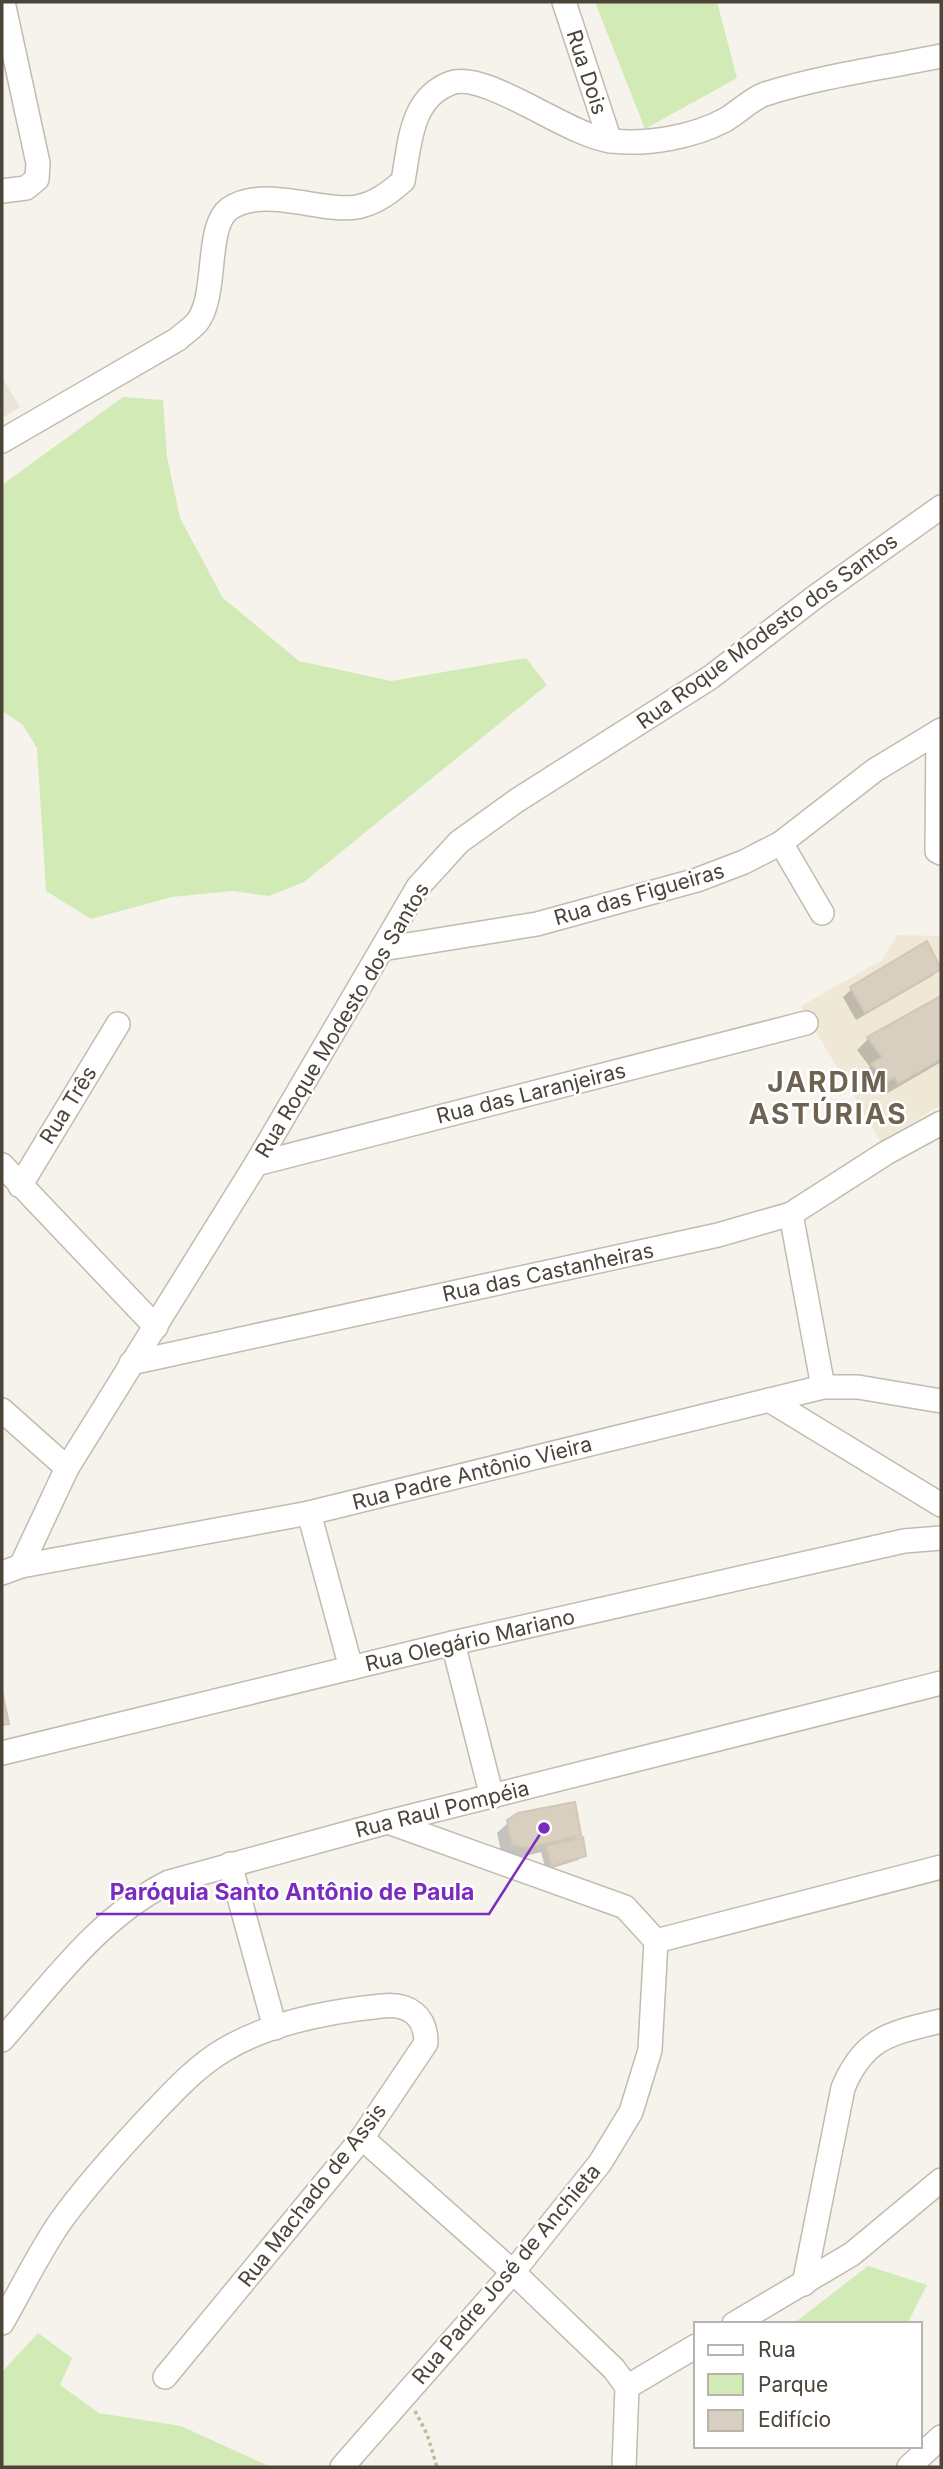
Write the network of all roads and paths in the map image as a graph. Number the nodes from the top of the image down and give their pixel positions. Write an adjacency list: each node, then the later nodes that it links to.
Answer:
1 (3, 2): 5 (street)
2 (564, 2): 4 (street, Rua Dois)
3 (941, 56): 4 (street)
4 (610, 141): 6 (street)
5 (7, 191)
6 (2, 442)
7 (941, 507): 12 (street, Rua Roque Modesto dos Santos)
8 (940, 731): 9 (street, Rua das Figueiras); 10 (street)
9 (781, 843): 11 (street); 12 (street, Rua das Figueiras)
10 (941, 853)
11 (821, 913)
12 (382, 949): 16 (street, Rua Roque Modesto dos Santos)
13 (806, 1023): 16 (street, Rua das Laranjeiras)
14 (118, 1024): 18 (street, Rua Três)
15 (941, 1123): 19 (street, Rua das Castanheiras)
16 (256, 1164): 20 (street, Rua Roque Modesto dos Santos)
17 (2, 1166): 18 (street)
18 (20, 1186): 20 (street)
19 (791, 1213): 21 (street, Rua das Castanheiras); 22 (street)
20 (156, 1327): 21 (street, Rua Roque Modesto dos Santos)
21 (131, 1363): 26 (street, Rua Roque Modesto dos Santos)
22 (823, 1387): 23 (street, Rua Padre Antônio Vieira); 24 (street, Rua Padre Antônio Vieira)
23 (769, 1400): 27 (street); 28 (street, Rua Padre Antônio Vieira)
24 (941, 1401)
25 (2, 1410): 26 (street)
26 (67, 1468): 30 (street, Rua Roque Modesto dos Santos)
27 (941, 1505)
28 (309, 1513): 30 (street, Rua Padre Antônio Vieira); 32 (street)
29 (941, 1538): 31 (street, Rua Olegário Mariano)
30 (12, 1570)
31 (453, 1643): 32 (street, Rua Olegário Mariano); 35 (street)
32 (351, 1668): 34 (street, Rua Olegário Mariano)
33 (941, 1684): 35 (street, Rua Raul Pompéia)
34 (2, 1753)
35 (492, 1797): 36 (street, Rua Raul Pompéia)
36 (388, 1822): 37 (street, Rua Raul Pompéia); 39 (street)
37 (230, 1864): 41 (street); 42 (street, Rua Raul Pompéia)
38 (941, 1867): 39 (street)
39 (656, 1941): 45 (street, Rua Padre José de Anchieta)
40 (941, 2021): 46 (street)
41 (275, 2028): 43 (street, Rua Machado de Assis); 48 (street, Rua Machado de Assis)
42 (2, 2040)
43 (362, 2138): 45 (street); 50 (street, Rua Machado de Assis)
44 (941, 2180): 46 (street)
45 (513, 2272): 51 (street); 52 (street, Rua Padre José de Anchieta)
46 (804, 2284): 47 (street)
47 (738, 2322)
48 (2, 2323)
49 (694, 2347): 51 (street)
50 (165, 2377)
51 (627, 2387): 56 (street)
52 (406, 2391): 54 (street, Rua Padre José de Anchieta); 55 (path)
53 (941, 2437): 57 (street)
54 (342, 2467)
55 (436, 2467)
56 (624, 2467)
57 (909, 2467)

